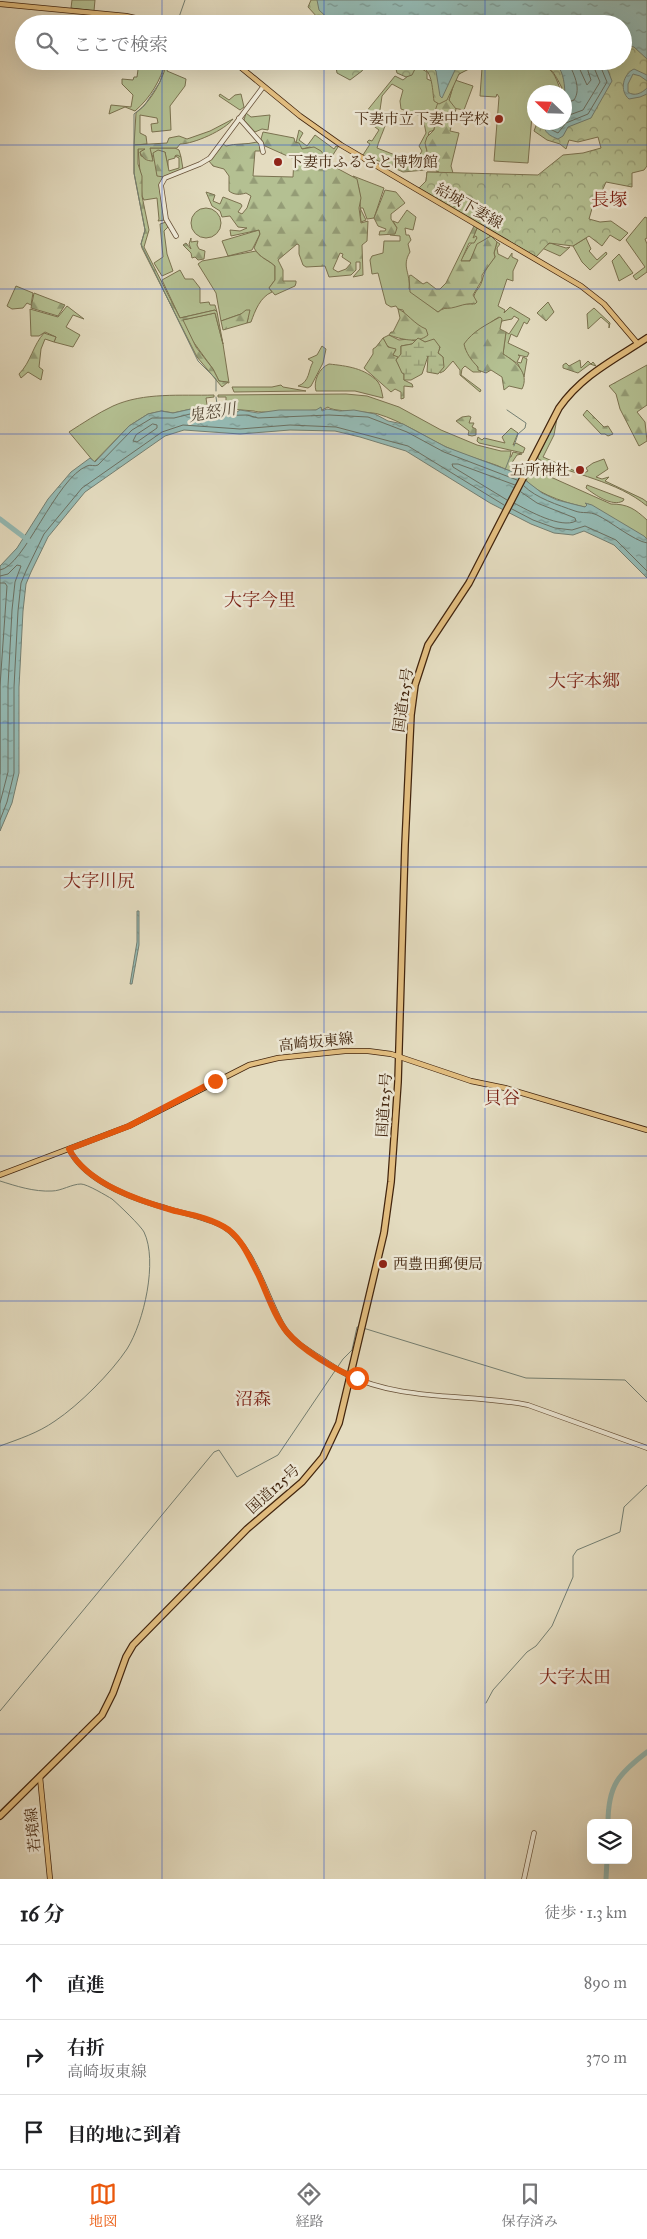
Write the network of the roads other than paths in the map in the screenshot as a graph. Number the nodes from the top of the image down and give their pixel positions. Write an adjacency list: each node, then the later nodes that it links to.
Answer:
1 (0, 4): 2 (main road)
2 (119, 15)
3 (243, 70): 4 (main road, 結城下妻線)
4 (263, 87): 5 (street); 9 (main road, 結城下妻線)
5 (239, 118): 6 (street); 7 (street)
6 (262, 152)
7 (176, 236)
8 (647, 338): 9 (highway, 国道125号)
9 (638, 344): 10 (highway, 国道125号)
10 (399, 1056): 11 (main road, 高崎坂東線); 12 (main road, 高崎坂東線); 14 (highway, 国道125号)
11 (647, 1130)
12 (69, 1149): 13 (main road, 高崎坂東線); 14 (street)
13 (0, 1175)
14 (351, 1376): 15 (street); 16 (highway, 国道125号)
15 (647, 1448)
16 (40, 1777): 17 (highway, 国道125号); 18 (main road, 若境線)
17 (29, 1788): 18 (main road); 19 (highway, 国道125号)
18 (41, 1790): 21 (main road, 若境線)
19 (0, 1816)
20 (534, 1834): 22 (street)
21 (50, 1879)
22 (524, 1879)

